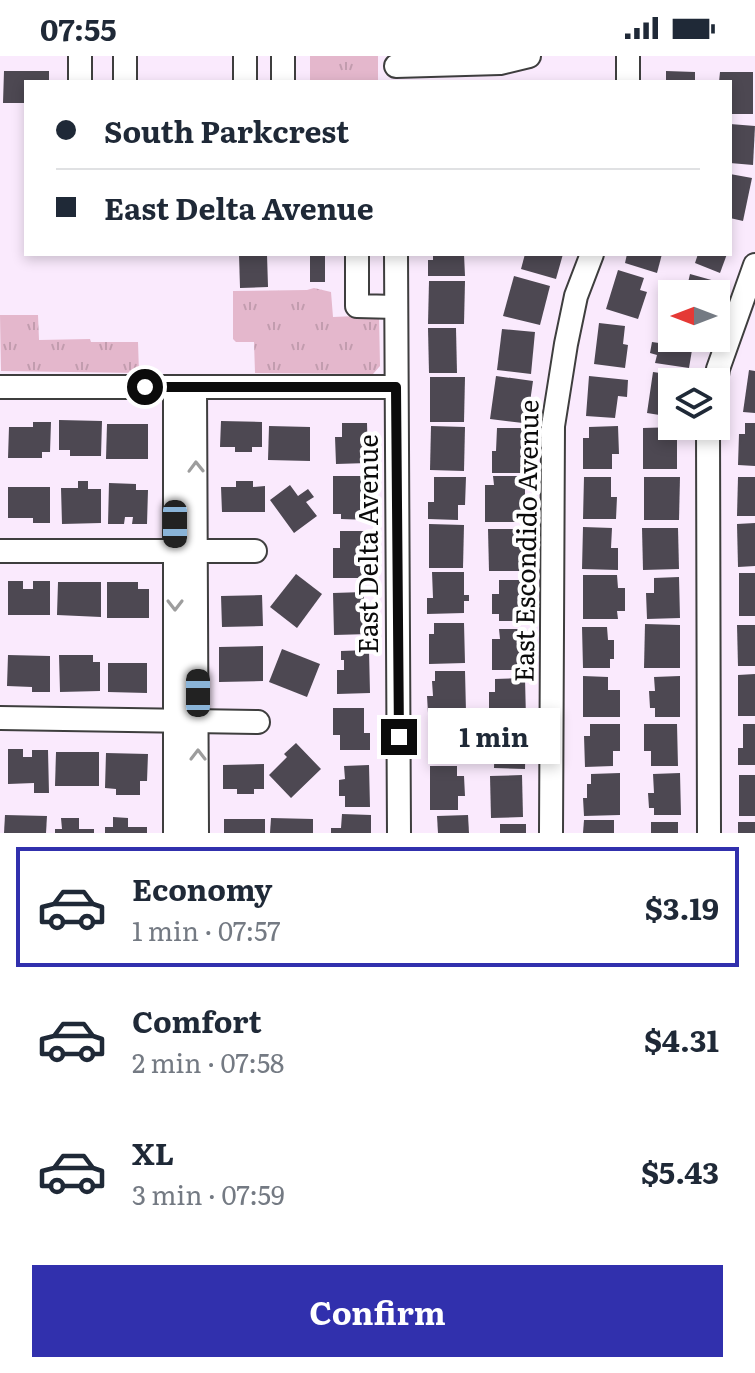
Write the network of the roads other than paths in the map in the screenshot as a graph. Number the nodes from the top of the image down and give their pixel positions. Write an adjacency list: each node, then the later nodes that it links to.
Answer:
1 (80, 56): 8 (street)
2 (125, 56): 9 (street)
3 (245, 56): 10 (street)
4 (283, 56): 11 (street)
5 (529, 56): 7 (street)
6 (628, 56): 12 (street)
7 (396, 68)
8 (80, 80)
9 (125, 80)
10 (245, 80)
11 (283, 80)
12 (628, 80)
13 (357, 256): 17 (street)
14 (396, 256): 17 (street, East Delta Avenue)
15 (591, 256): 33 (street, East Escondido Avenue)
16 (755, 265): 18 (street)
17 (396, 307): 21 (street, East Delta Avenue)
18 (718, 368)
19 (0, 387): 20 (street)
20 (185, 387): 21 (street); 25 (street)
21 (396, 387): 32 (street, East Delta Avenue)
22 (708, 440): 34 (street)
23 (0, 551): 25 (street)
24 (255, 551): 25 (street)
25 (186, 552): 27 (street, one-way to 27); 28 (street)
26 (0, 718): 27 (street)
27 (175, 721): 28 (street); 30 (street)
28 (198, 721): 29 (street); 31 (street, one-way to 28)
29 (258, 722)
30 (175, 833)
31 (197, 833)
32 (399, 833)
33 (551, 833)
34 (709, 833)

